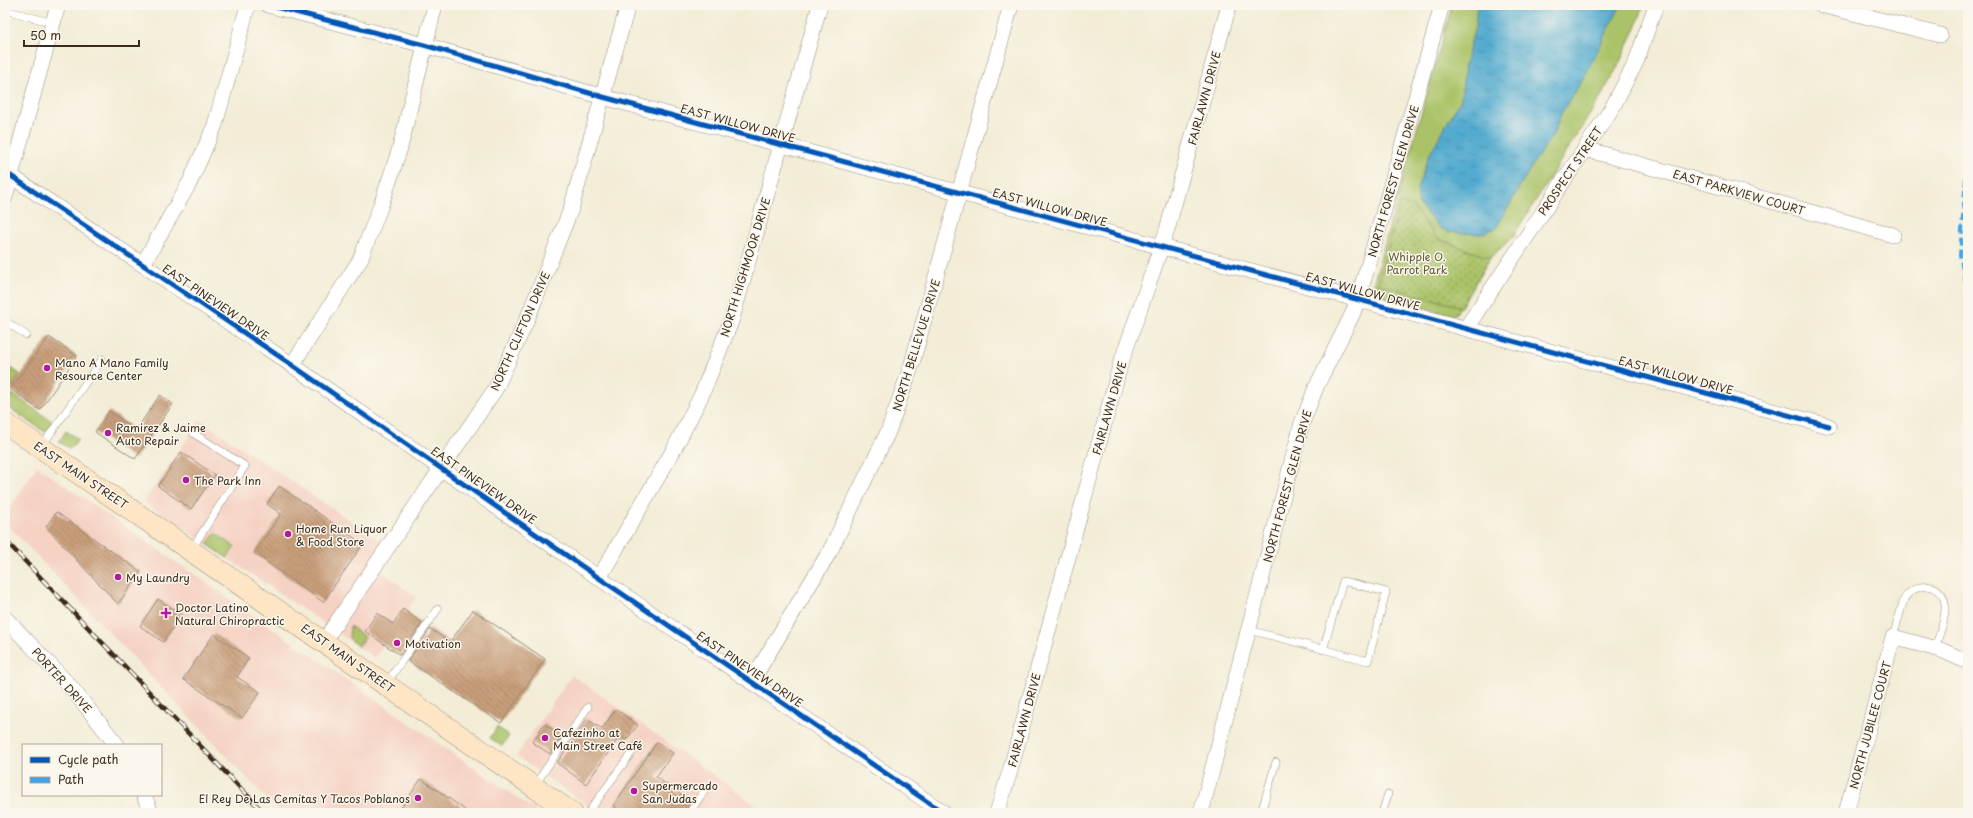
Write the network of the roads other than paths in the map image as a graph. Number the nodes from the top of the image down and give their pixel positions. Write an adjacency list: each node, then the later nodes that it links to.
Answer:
1 (58, 5): 14 (street)
2 (248, 5): 25 (street)
3 (268, 5): 16 (street, EAST WILLOW DRIVE)
4 (435, 5): 16 (street)
5 (628, 5): 17 (street, NORTH CLIFTON DRIVE)
6 (820, 5): 18 (street, NORTH HIGHMOOR DRIVE)
7 (1011, 5): 21 (street, NORTH BELLEVUE DRIVE)
8 (1229, 5): 24 (street, FAIRLAWN DRIVE)
9 (1442, 5): 26 (street, NORTH FOREST GLEN DRIVE)
10 (1656, 5): 19 (street, PROSPECT STREET)
11 (1821, 5): 13 (street)
12 (5, 10): 14 (lane)
13 (1865, 11): 15 (street)
14 (53, 23): 20 (street)
15 (1940, 35)
16 (424, 45): 17 (street, EAST WILLOW DRIVE); 31 (street)
17 (602, 97): 18 (street, EAST WILLOW DRIVE); 36 (street, NORTH CLIFTON DRIVE)
18 (781, 145): 21 (street, EAST WILLOW DRIVE); 38 (street, NORTH HIGHMOOR DRIVE)
19 (1585, 149): 23 (street, EAST PARKVIEW COURT); 28 (street, PROSPECT STREET)
20 (11, 176): 22 (street); 25 (street, EAST PINEVIEW DRIVE)
21 (960, 193): 24 (street, EAST WILLOW DRIVE); 47 (street, NORTH BELLEVUE DRIVE)
22 (5, 197)
23 (1893, 235)
24 (1161, 247): 26 (street, EAST WILLOW DRIVE); 62 (street, FAIRLAWN DRIVE)
25 (143, 264): 31 (street, EAST PINEVIEW DRIVE)
26 (1358, 300): 28 (street, EAST WILLOW DRIVE); 41 (street, NORTH FOREST GLEN DRIVE)
27 (5, 321): 29 (lane)
28 (1466, 328): 33 (street, EAST WILLOW DRIVE)
29 (26, 335)
30 (102, 359): 35 (lane)
31 (292, 365): 36 (street, EAST PINEVIEW DRIVE)
32 (5, 423): 35 (main road, EAST MAIN STREET)
33 (1829, 426)
34 (194, 433): 37 (lane)
35 (41, 448): 37 (main road, EAST MAIN STREET)
36 (442, 468): 38 (street, EAST PINEVIEW DRIVE); 43 (street, NORTH CLIFTON DRIVE)
37 (190, 550): 43 (main road, EAST MAIN STREET)
38 (599, 578): 47 (street, EAST PINEVIEW DRIVE)
39 (438, 609): 48 (lane)
40 (5, 618): 50 (street, PORTER DRIVE)
41 (1249, 630): 45 (lane); 63 (street, NORTH FOREST GLEN DRIVE)
42 (1893, 637): 44 (street); 44 (lane); 66 (street, NORTH JUBILEE COURT)
43 (324, 641): 48 (main road, EAST MAIN STREET)
44 (1936, 648): 46 (street)
45 (1323, 650): 45 (lane)
46 (1968, 662)
47 (751, 682): 61 (street, EAST PINEVIEW DRIVE)
48 (386, 684): 53 (main road, EAST MAIN STREET)
49 (588, 707): 53 (lane)
50 (116, 744)
51 (637, 745): 59 (lane)
52 (1276, 762): 64 (lane)
53 (534, 787): 58 (main road, EAST MAIN STREET)
54 (704, 791): 60 (lane)
55 (1388, 794): 65 (lane)
56 (144, 796): 57 (street)
57 (151, 813)
58 (572, 813)
59 (588, 813)
60 (689, 813)
61 (944, 813)
62 (997, 813)
63 (1201, 813)
64 (1261, 813)
65 (1382, 813)
66 (1846, 813)

